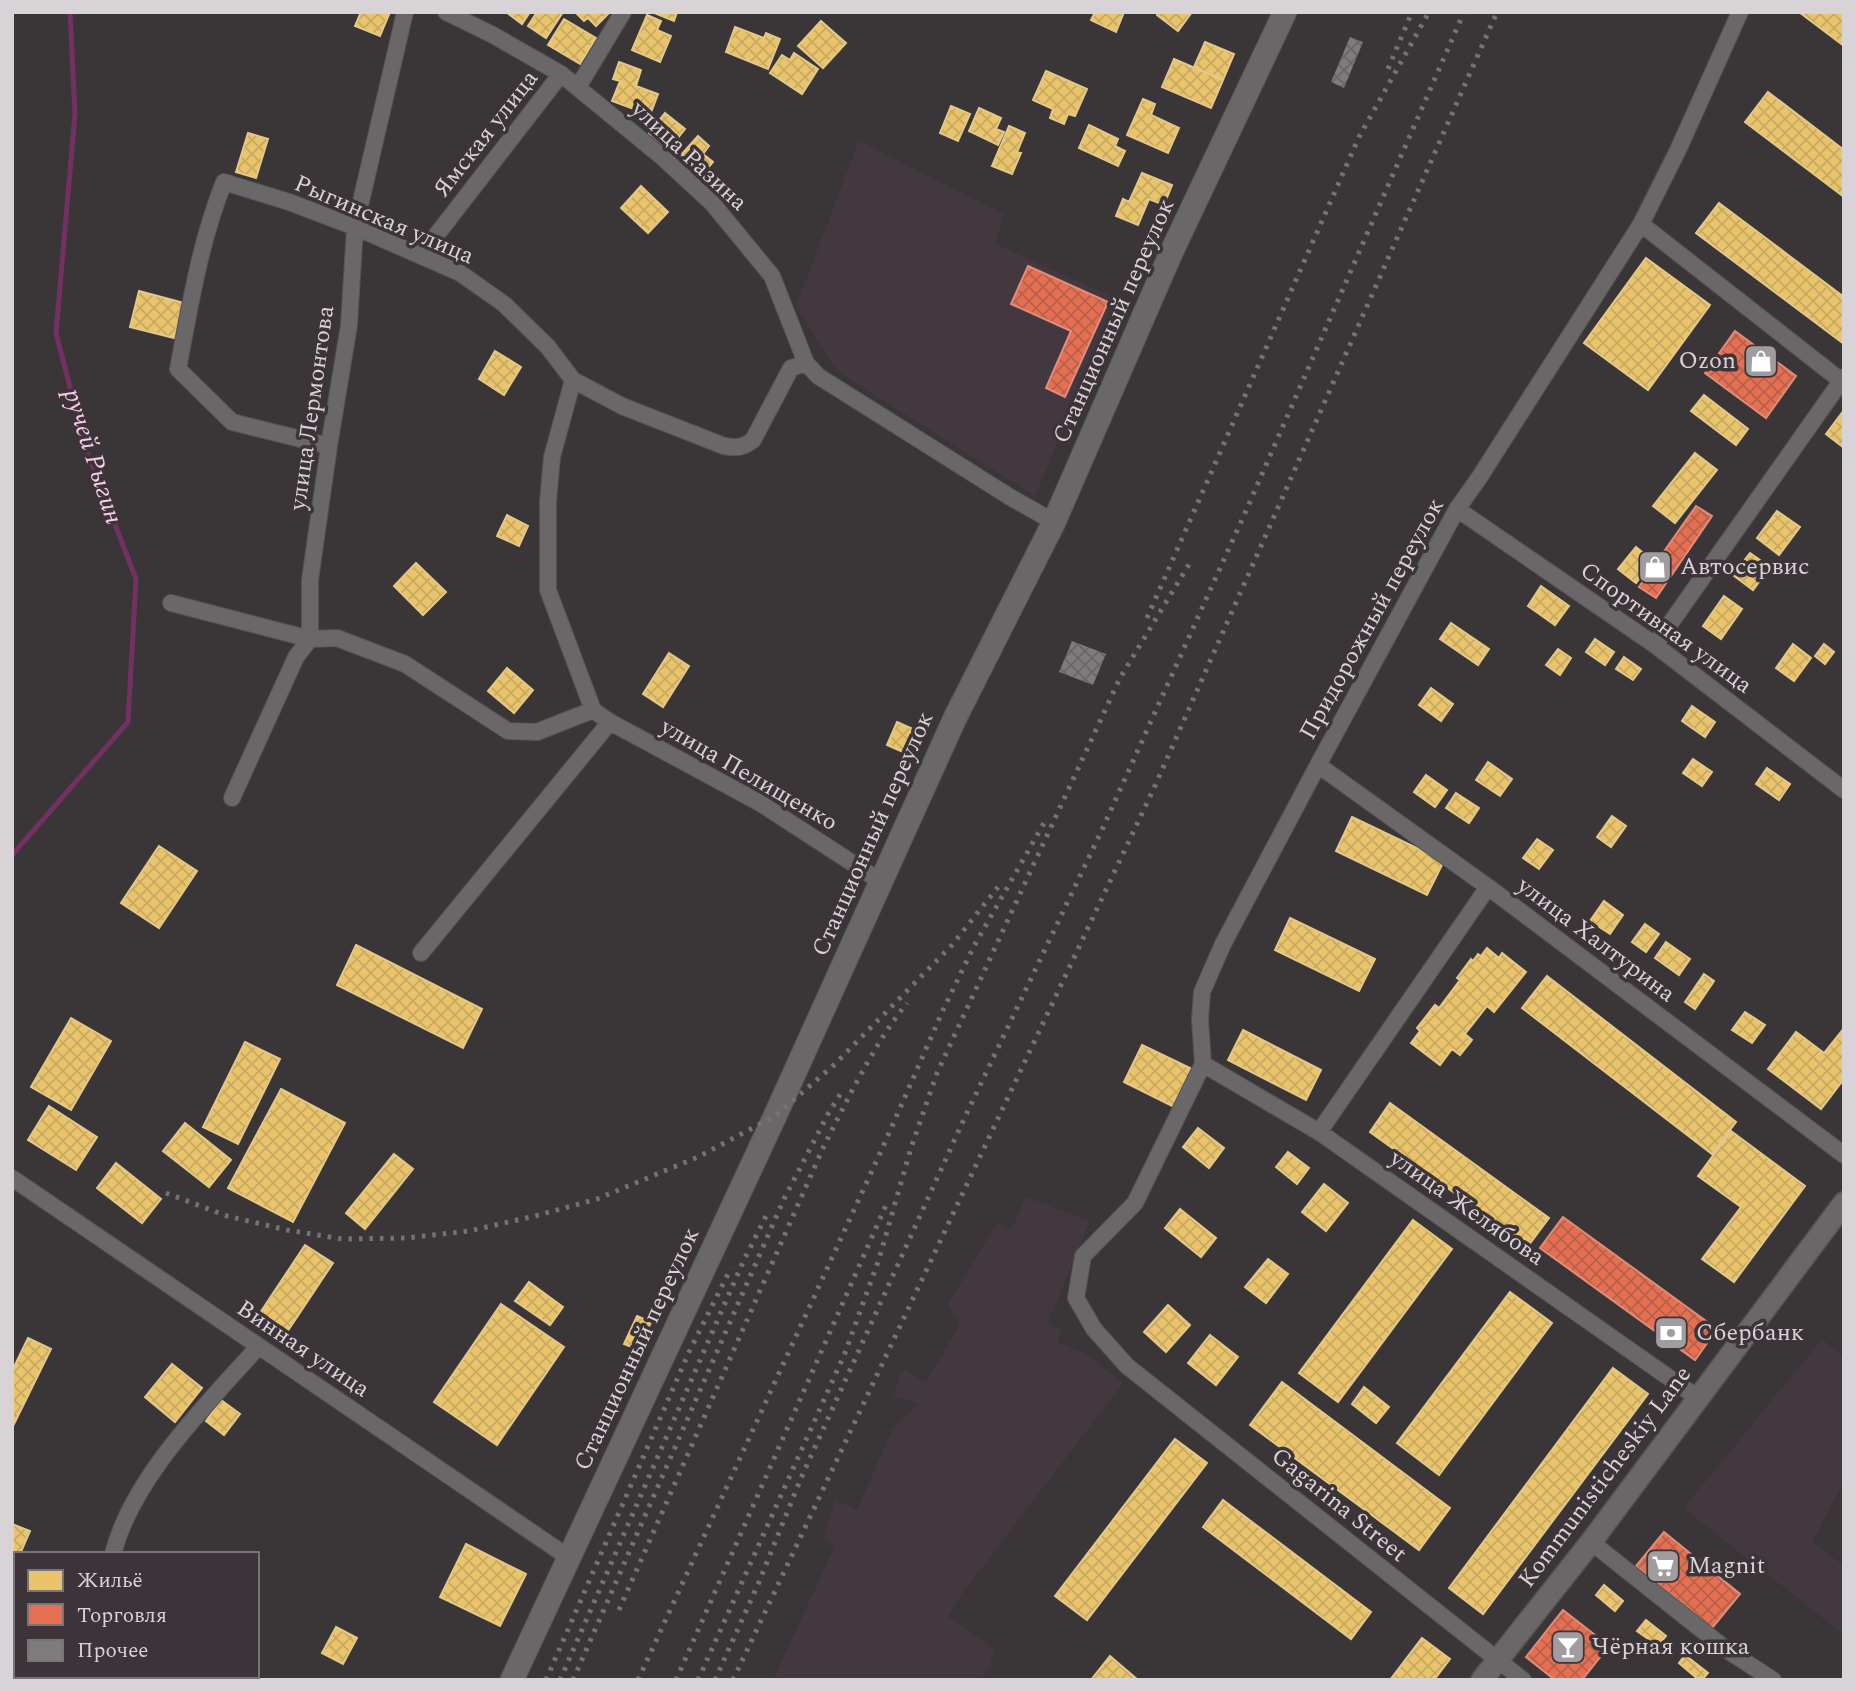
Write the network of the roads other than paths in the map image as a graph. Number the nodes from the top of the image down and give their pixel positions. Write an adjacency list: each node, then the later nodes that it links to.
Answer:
1 (405, 12): 9 (street, улица Лермонтова)
2 (446, 12): 6 (street, улица Разина)
3 (623, 12): 7 (street, Ямская улица)
4 (1285, 12): 16 (main road, Станционный переулок)
5 (1740, 12): 8 (street, Придорожный переулок)
6 (561, 74): 7 (street, улица Разина); 10 (street, Ямская улица)
7 (578, 87): 11 (street, улица Разина)
8 (1642, 225): 13 (street); 15 (street, Придорожный переулок)
9 (355, 227): 10 (street, Рыгинская улица); 14 (street, улица Лермонтова); 14 (street, Рыгинская улица)
10 (421, 255): 12 (street, Рыгинская улица)
11 (806, 363): 12 (street, Рыгинская улица); 16 (street, улица Разина)
12 (573, 380): 20 (street)
13 (1843, 380): 19 (street)
14 (329, 446): 18 (street, улица Лермонтова)
15 (1457, 509): 19 (street, Спортивная улица); 22 (street, Придорожный переулок)
16 (1054, 522): 25 (main road, Станционный переулок)
17 (171, 603): 18 (street)
18 (310, 639): 20 (street); 24 (street)
19 (1655, 645): 23 (street, Спортивная улица)
20 (593, 710): 21 (street, улица Пелищенко)
21 (610, 722): 25 (street, улица Пелищенко); 27 (street)
22 (1318, 765): 26 (street, улица Халтурина); 28 (street, Придорожный переулок)
23 (1844, 790)
24 (232, 798)
25 (880, 881): 38 (main road, Станционный переулок)
26 (1488, 887): 29 (street); 30 (street, улица Халтурина)
27 (421, 953)
28 (1203, 1064): 29 (street, улица Желябова); 33 (street, Придорожный переулок)
29 (1319, 1132): 35 (street, улица Желябова)
30 (1844, 1155)
31 (12, 1178): 34 (street, Винная улица)
32 (1844, 1203): 35 (street, Kommunisticheskiy Lane)
33 (1083, 1256): 39 (street, Gagarina Street)
34 (258, 1347): 37 (street); 38 (street, Винная улица)
35 (1698, 1398): 36 (street, Kommunisticheskiy Lane)
36 (1591, 1542): 39 (street, Kommunisticheskiy Lane); 43 (street)
37 (114, 1552)
38 (568, 1557): 40 (main road, Станционный переулок)
39 (1498, 1660): 41 (street, Kommunisticheskiy Lane); 42 (street, Gagarina Street)
40 (512, 1680)
41 (1482, 1680)
42 (1523, 1680)
43 (1773, 1680)

